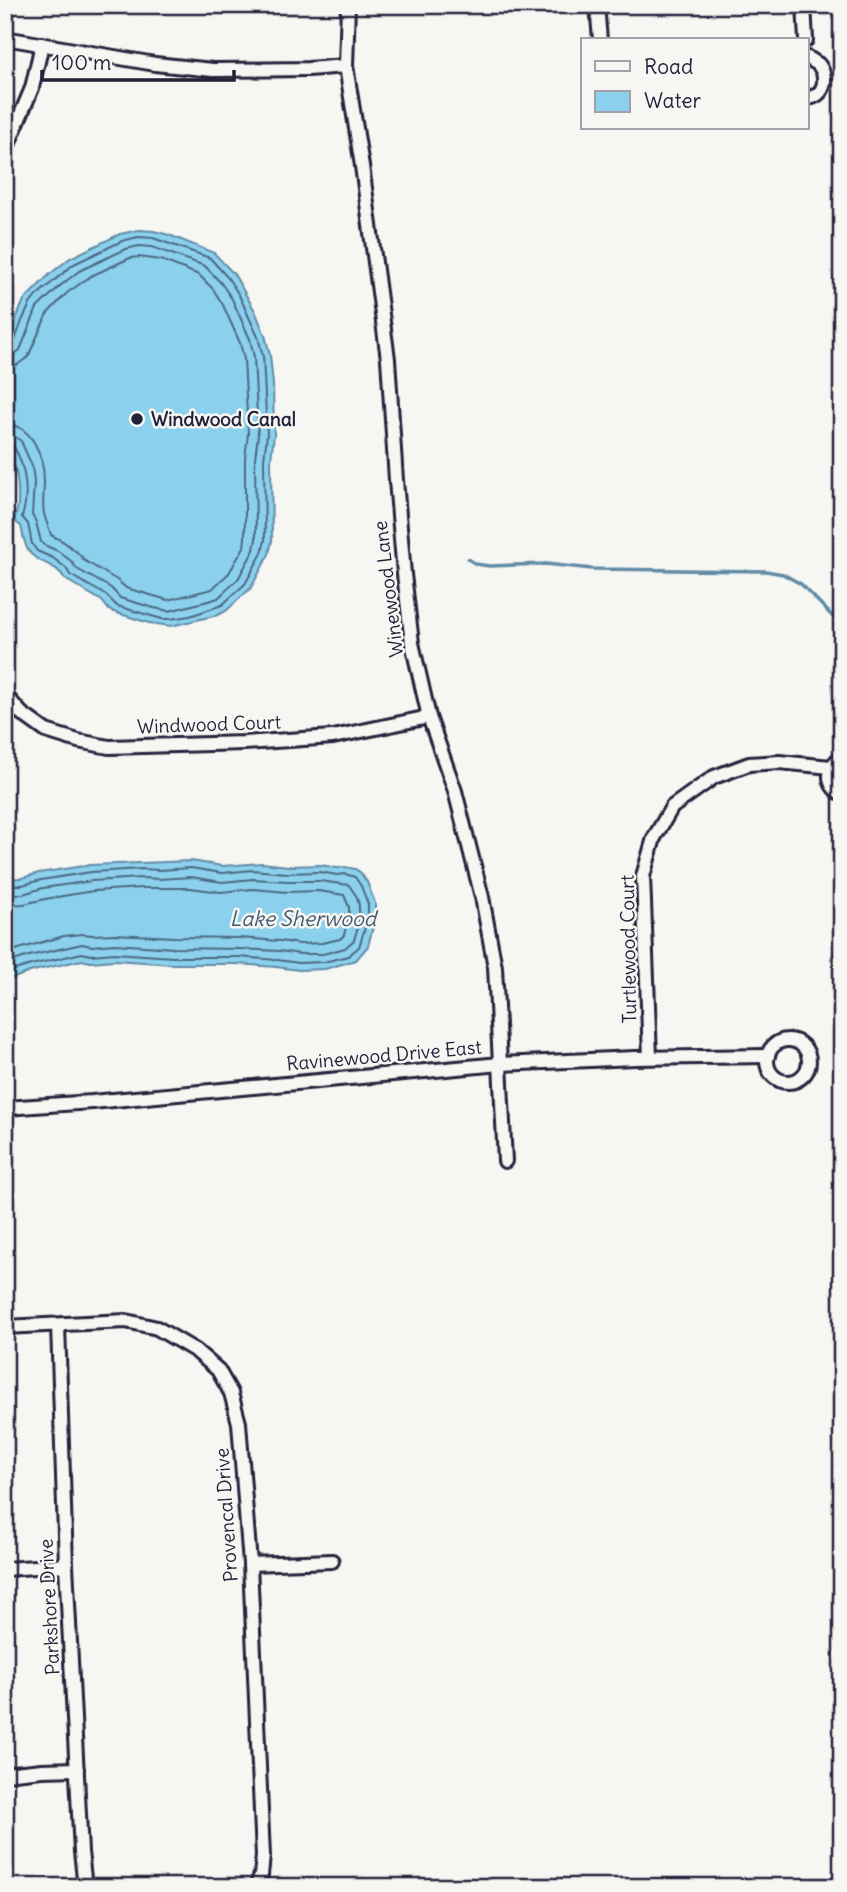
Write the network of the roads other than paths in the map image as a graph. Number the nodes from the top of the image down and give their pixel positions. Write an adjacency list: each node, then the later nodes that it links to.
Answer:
1 (348, 5): 9 (street, Winewood Lane)
2 (597, 5): 5 (street)
3 (804, 5): 6 (street)
4 (5, 38): 7 (street)
5 (600, 38)
6 (806, 38)
7 (42, 44): 9 (street); 11 (street)
8 (808, 54): 10 (street)
9 (346, 66): 13 (street, Winewood Lane)
10 (808, 98)
11 (5, 152)
12 (5, 695): 13 (street, Windwood Court)
13 (429, 717): 19 (street, Winewood Lane)
14 (842, 757): 15 (street)
15 (831, 767): 16 (street); 18 (street, Turtlewood Court)
16 (842, 794)
17 (768, 1056): 18 (street, Ravinewood Drive East)
18 (650, 1057): 19 (street, Ravinewood Drive East)
19 (500, 1064): 20 (street, Ravinewood Drive East); 21 (street, Winewood Lane)
20 (5, 1108)
21 (505, 1161)
22 (58, 1325): 23 (street, Provencal Drive); 25 (street, Provencal Drive); 26 (street, Parkshore Drive)
23 (5, 1327)
24 (332, 1561): 25 (street)
25 (250, 1564): 31 (street, Provencal Drive)
26 (66, 1565): 27 (street); 28 (street, Parkshore Drive)
27 (5, 1569)
28 (77, 1769): 29 (street); 30 (street, Parkshore Drive)
29 (5, 1774)
30 (85, 1887)
31 (256, 1887)

